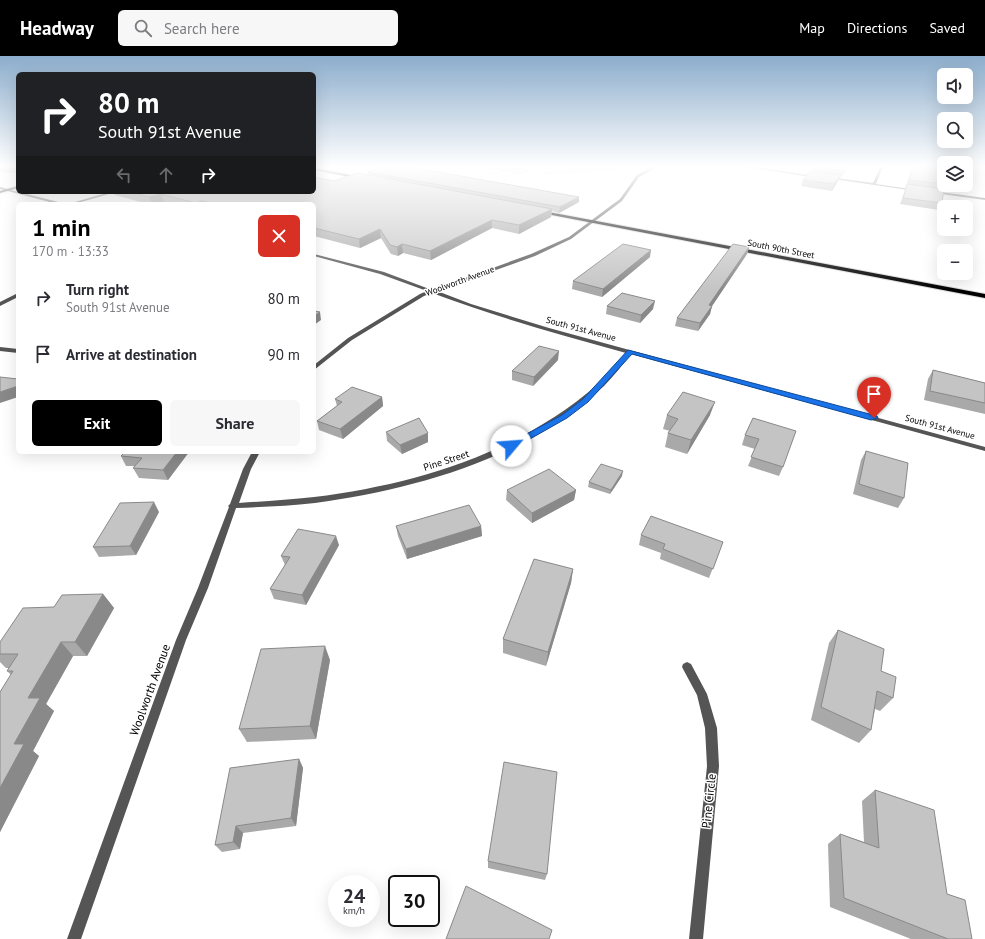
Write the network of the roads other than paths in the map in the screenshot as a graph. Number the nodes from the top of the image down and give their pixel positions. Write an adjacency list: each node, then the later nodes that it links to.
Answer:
1 (611, 208): 3 (street, Woolworth Avenue)
2 (532, 210): 3 (main road, South 90th Street)
3 (593, 222): 5 (street, Woolworth Avenue); 7 (main road, South 90th Street)
4 (316, 256): 5 (street, South 91st Avenue)
5 (431, 291): 11 (street, South 91st Avenue); 12 (street, Woolworth Avenue)
6 (16, 296): 8 (street)
7 (985, 296)
8 (0, 304)
9 (0, 349): 10 (street)
10 (16, 351)
11 (630, 352): 13 (street, South 91st Avenue); 15 (street, Pine Street)
12 (316, 366)
13 (985, 449)
14 (255, 454): 15 (street, Woolworth Avenue)
15 (232, 506): 17 (street, Woolworth Avenue)
16 (687, 667): 18 (street, Pine Circle)
17 (74, 939)
18 (696, 939)

